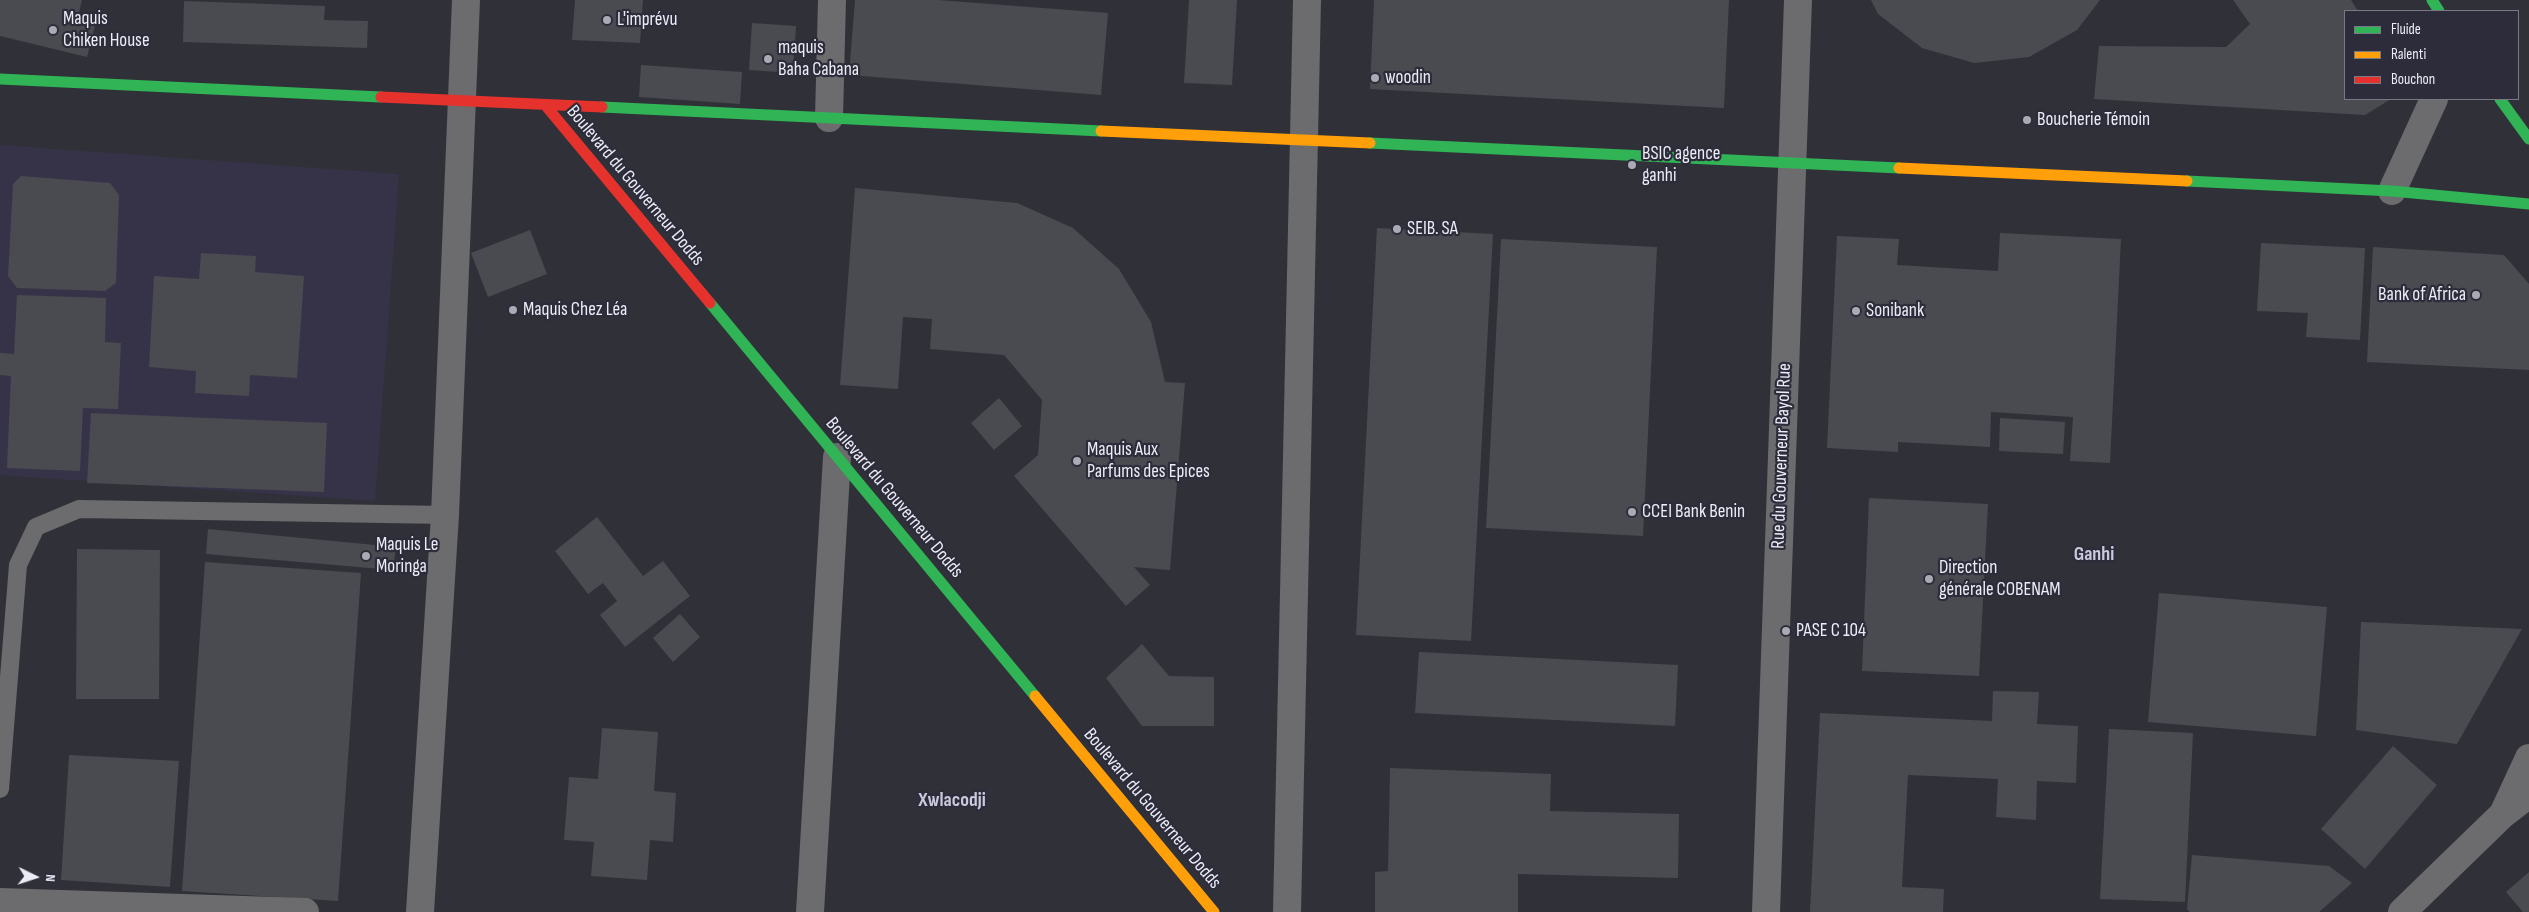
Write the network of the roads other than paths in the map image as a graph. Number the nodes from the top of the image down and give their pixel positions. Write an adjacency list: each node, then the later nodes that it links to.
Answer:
1 (466, 0): 6 (street)
2 (832, 0): 10 (street)
3 (1307, 0): 12 (street)
4 (1798, 0): 13 (street, Rue du Gouverneur Bayol Rue)
5 (0, 79): 6 (street)
6 (463, 100): 9 (street); 17 (street)
7 (2434, 100): 14 (street)
8 (2501, 100): 11 (street)
9 (546, 106): 10 (street); 16 (street, Boulevard du Gouverneur Dodds)
10 (829, 118): 12 (street)
11 (2529, 139)
12 (1302, 140): 13 (street); 27 (street)
13 (1793, 164): 14 (street); 28 (street, Rue du Gouverneur Bayol Rue)
14 (2392, 191): 15 (street)
15 (2529, 204)
16 (837, 457): 25 (street); 26 (street, Boulevard du Gouverneur Dodds)
17 (445, 516): 19 (lane); 24 (street)
18 (2529, 758): 21 (street)
19 (0, 790)
20 (2529, 794): 21 (street)
21 (2502, 815): 29 (street)
22 (0, 902): 23 (street)
23 (305, 912)
24 (420, 912)
25 (810, 912)
26 (1214, 912)
27 (1287, 912)
28 (1766, 912)
29 (2402, 912)

